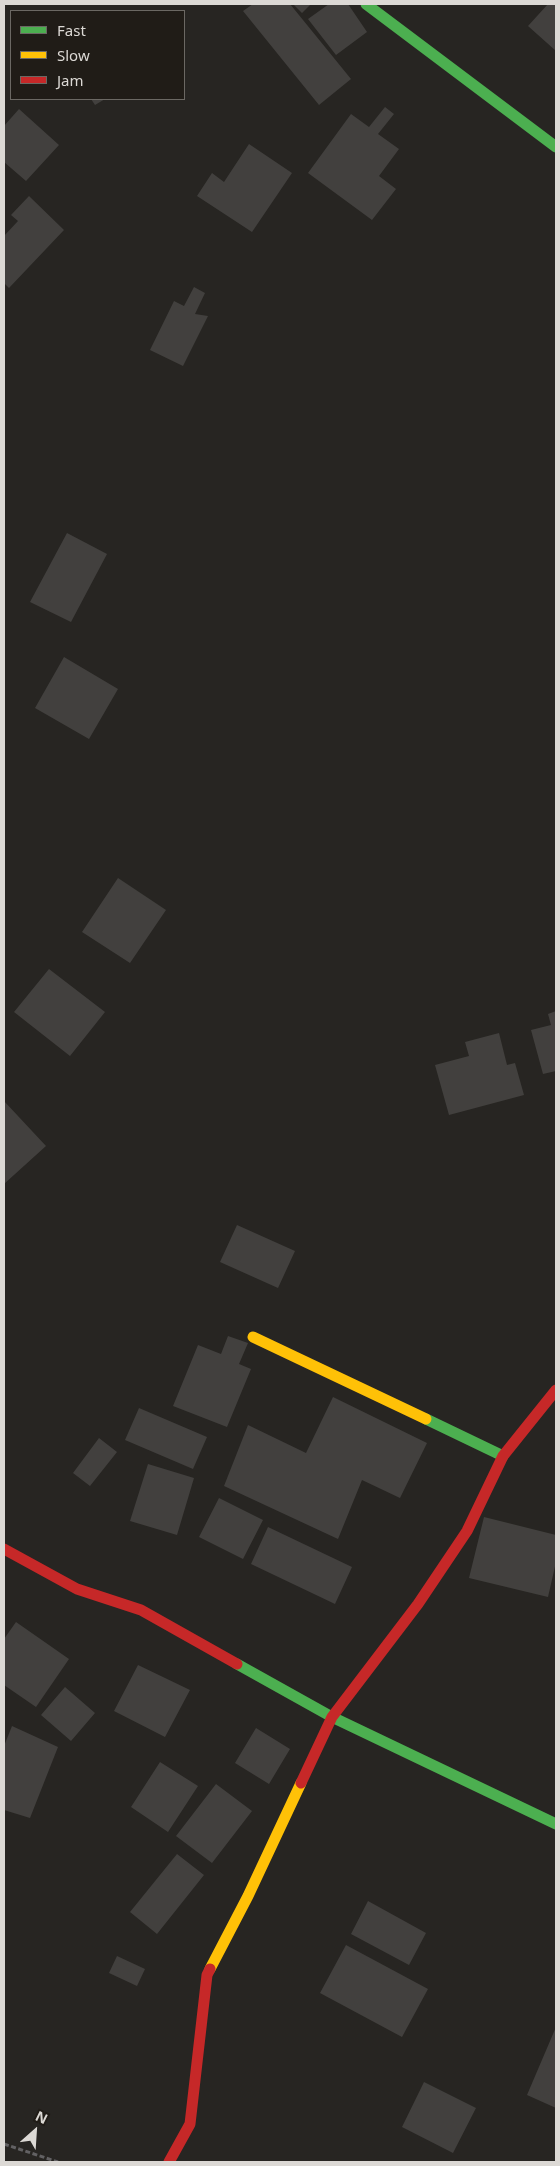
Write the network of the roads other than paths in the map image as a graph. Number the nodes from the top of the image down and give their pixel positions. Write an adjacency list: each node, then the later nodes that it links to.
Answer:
1 (366, 4): 2 (street)
2 (556, 147)
3 (253, 1337): 5 (street)
4 (556, 1390): 5 (street)
5 (503, 1456): 7 (street)
6 (4, 1549): 7 (street)
7 (332, 1717): 8 (street); 9 (street)
8 (556, 1824)
9 (169, 2162)

